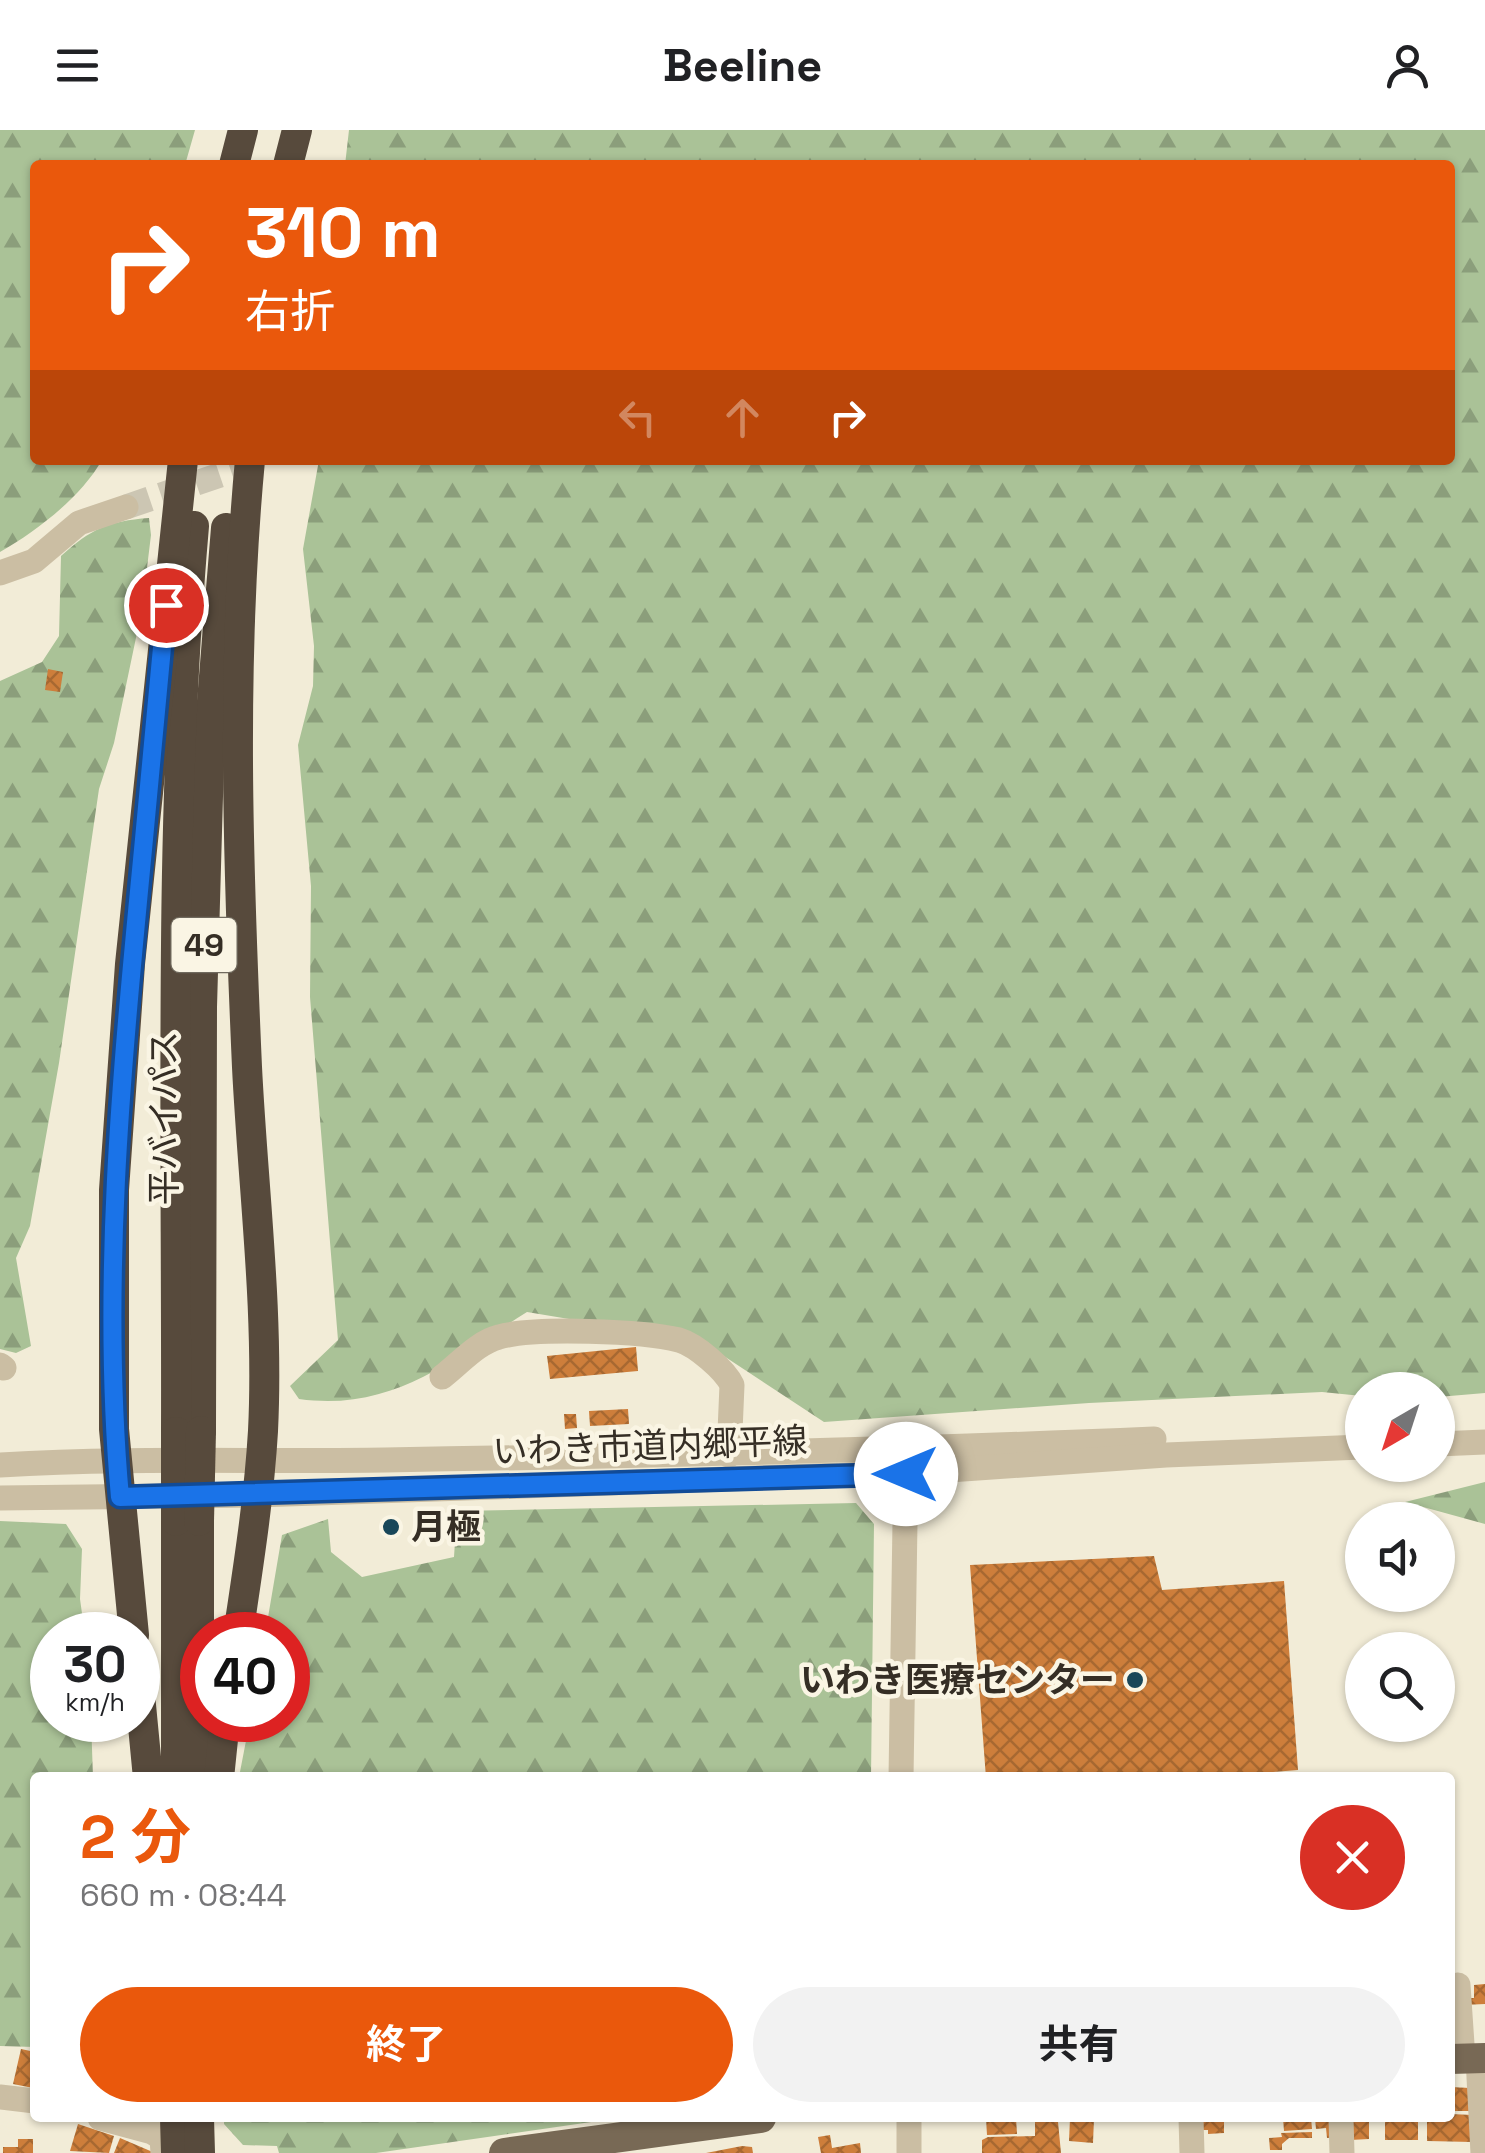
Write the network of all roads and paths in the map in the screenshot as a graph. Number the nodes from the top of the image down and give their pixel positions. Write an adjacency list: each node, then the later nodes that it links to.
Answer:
1 (246, 130): 3 (highway); 4 (highway)
2 (297, 130): 5 (highway)
3 (236, 160)
4 (243, 160)
5 (289, 160)
6 (182, 465): 21 (highway)
7 (200, 465): 15 (highway, 平バイパス / 49)
8 (234, 465): 15 (highway, 平バイパス / 49)
9 (250, 465): 23 (highway)
10 (126, 507): 11 (street)
11 (0, 572)
12 (442, 1377): 20 (street)
13 (1485, 1426): 14 (street)
14 (1455, 1427)
15 (188, 1431): 28 (highway, 平バイパス / 49, bridge)
16 (1345, 1432): 22 (street, いわき市道内郷平線)
17 (1485, 1442): 18 (street)
18 (1455, 1443)
19 (1345, 1448): 22 (street, いわき市道内郷平線)
20 (729, 1455): 22 (street, いわき市道内郷平線); 23 (street, いわき市道内郷平線)
21 (117, 1459): 23 (street, いわき市道内郷平線); 24 (street, いわき市道内郷平線); 26 (highway)
22 (906, 1461): 25 (street, いわき市道内郷平線); 37 (street)
23 (260, 1462): 25 (highway)
24 (0, 1465)
25 (256, 1495): 26 (street, いわき市道内郷平線); 30 (highway)
26 (120, 1497): 27 (street, いわき市道内郷平線); 29 (highway)
27 (0, 1498)
28 (188, 1521): 34 (highway, 平バイパス / 49); 35 (highway, 平バイパス / 49)
29 (132, 1612)
30 (241, 1612)
31 (145, 1742): 33 (highway)
32 (223, 1742): 36 (highway)
33 (147, 1772)
34 (176, 1772)
35 (199, 1772)
36 (220, 1772)
37 (901, 1772)
38 (1458, 1985): 39 (street)
39 (1469, 2058): 53 (street)
40 (0, 2097): 41 (street)
41 (30, 2100)
42 (115, 2122): 48 (street)
43 (738, 2122): 47 (main road)
44 (909, 2122): 50 (street)
45 (1191, 2122): 51 (street)
46 (1340, 2122): 52 (street)
47 (608, 2145): 49 (main road)
48 (163, 2153)
49 (504, 2153)
50 (909, 2153)
51 (1192, 2153)
52 (1342, 2153)
53 (1483, 2153)

